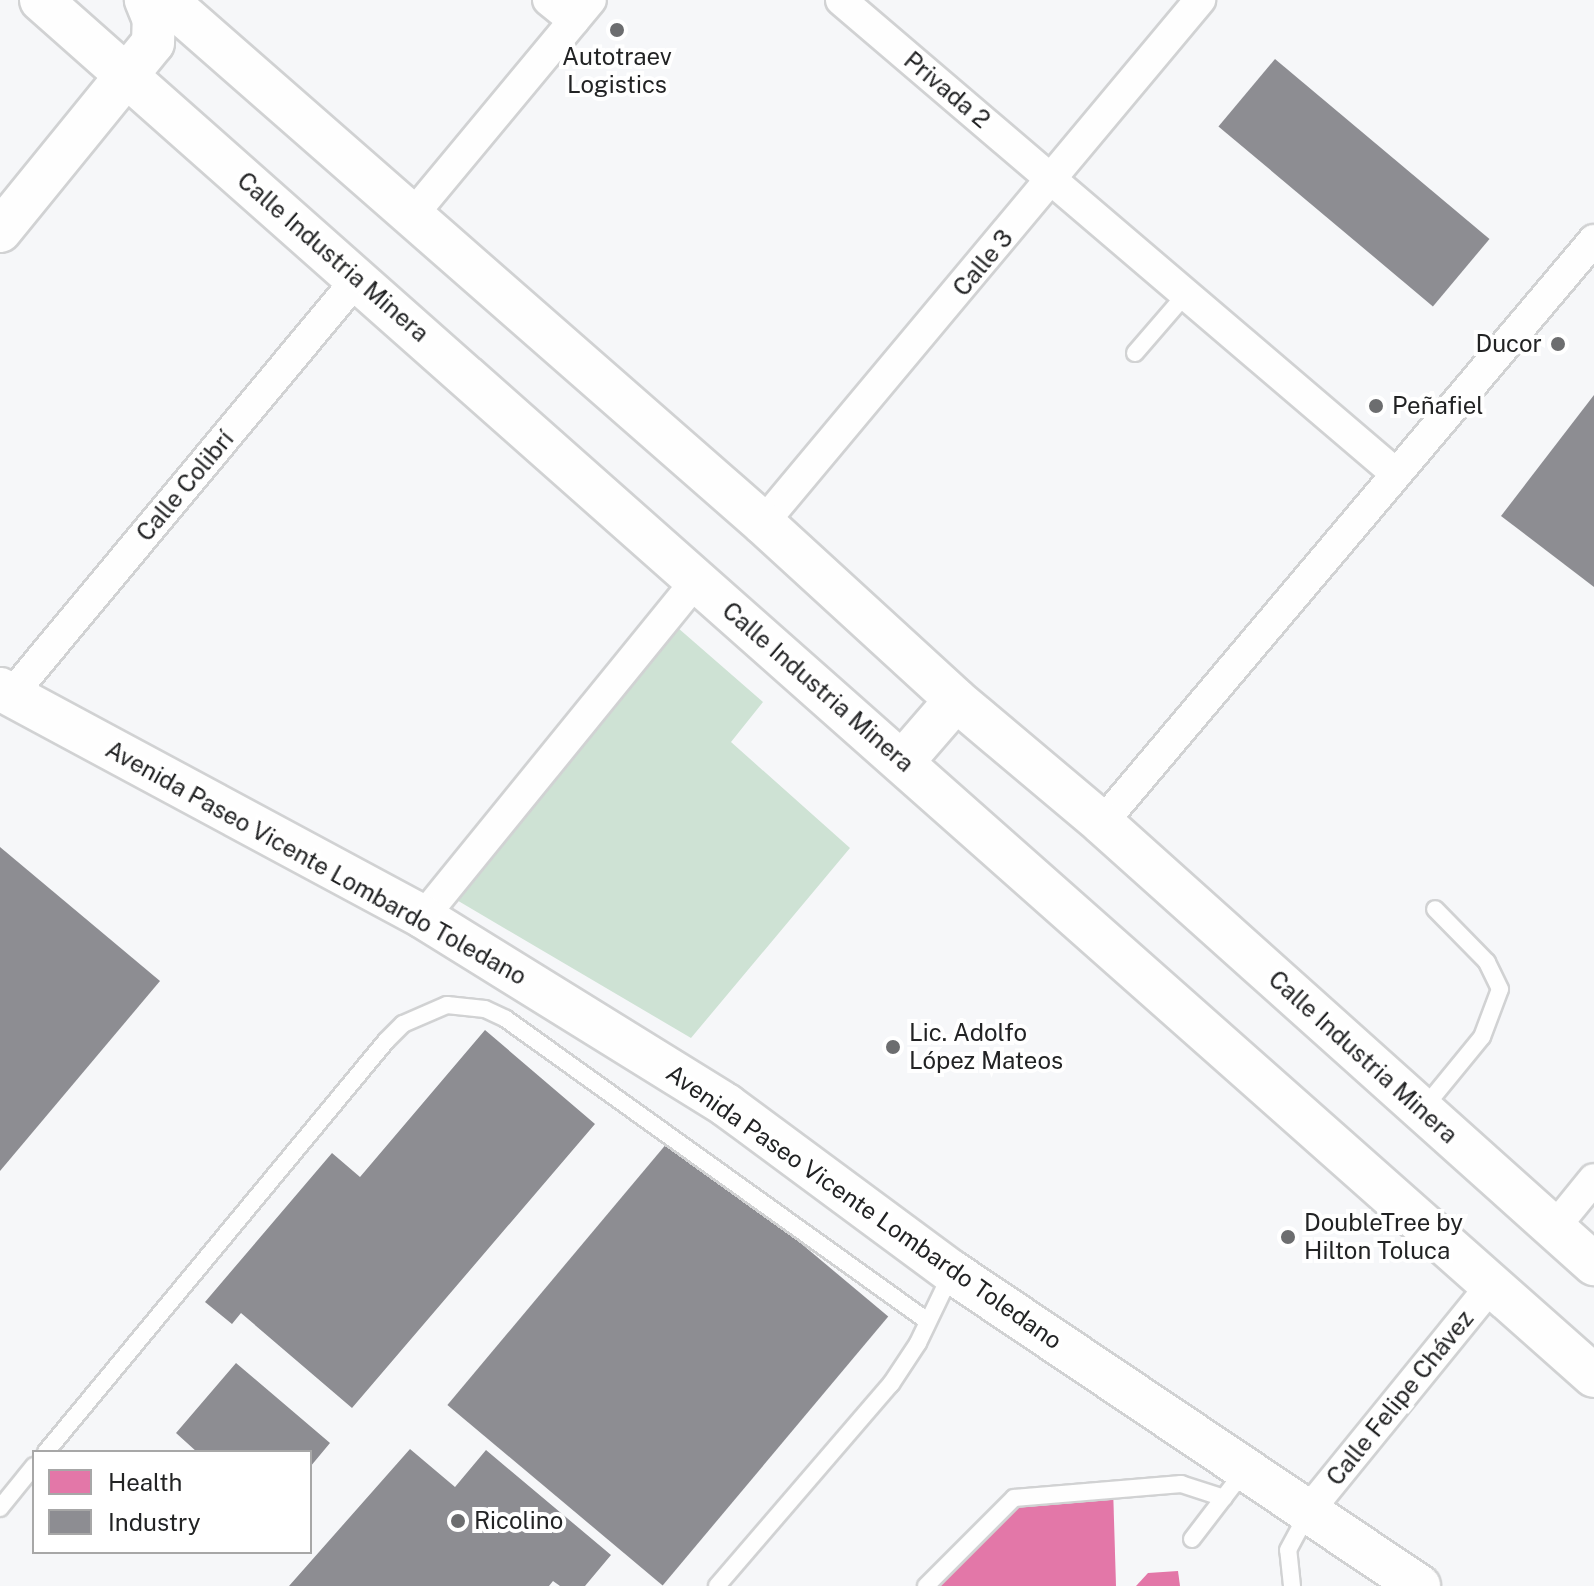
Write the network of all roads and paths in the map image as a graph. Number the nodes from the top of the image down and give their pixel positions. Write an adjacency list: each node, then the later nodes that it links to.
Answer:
1 (41, 0): 8 (main road, Calle Industria Minera)
2 (146, 0): 8 (main road)
3 (166, 0): 10 (main road, Calle Industria Minera)
4 (548, 0): 7 (street)
5 (841, 0): 9 (street, Privada 2)
6 (1200, 0): 9 (street, Calle 3)
7 (582, 11): 10 (street)
8 (128, 76): 11 (main road); 13 (main road, Calle Industria Minera)
9 (1053, 180): 14 (street, Privada 2); 17 (street, Calle 3)
10 (410, 218): 17 (main road, Calle Industria Minera)
11 (0, 231)
12 (1594, 240): 16 (street)
13 (358, 278): 18 (main road, Calle Industria Minera); 19 (street, Calle Colibrí)
14 (1185, 295): 15 (lane); 16 (street, Privada 2)
15 (1135, 353)
16 (1395, 473): 22 (street)
17 (763, 523): 20 (main road, Calle Industria Minera)
18 (695, 582): 21 (main road, Calle Industria Minera); 24 (street)
19 (6, 692): 24 (main road, Avenida Paseo Vicente Lombardo Toledano)
20 (956, 700): 21 (main road); 22 (main road, Calle Industria Minera)
21 (904, 760): 30 (main road, Calle Industria Minera)
22 (1102, 823): 25 (main road, Calle Industria Minera)
23 (1435, 909): 25 (lane)
24 (423, 917): 29 (main road, Avenida Paseo Vicente Lombardo Toledano)
25 (1422, 1110): 27 (main road, Calle Industria Minera)
26 (1594, 1179): 27 (street)
27 (1554, 1228): 28 (main road, Calle Industria Minera)
28 (1594, 1264)
29 (952, 1272): 31 (lane); 35 (main road, Avenida Paseo Vicente Lombardo Toledano)
30 (1492, 1285): 32 (main road, Calle Industria Minera); 37 (street, Calle Felipe Chávez)
31 (926, 1320): 33 (lane); 39 (lane)
32 (1594, 1376)
33 (48, 1450)
34 (32, 1468): 36 (lane)
35 (1235, 1484): 37 (main road, Avenida Paseo Vicente Lombardo Toledano); 38 (lane); 40 (lane)
36 (0, 1508)
37 (1309, 1510): 41 (lane); 42 (main road, Avenida Paseo Vicente Lombardo Toledano)
38 (1192, 1539)
39 (717, 1586)
40 (926, 1586)
41 (1292, 1586)
42 (1419, 1586)

